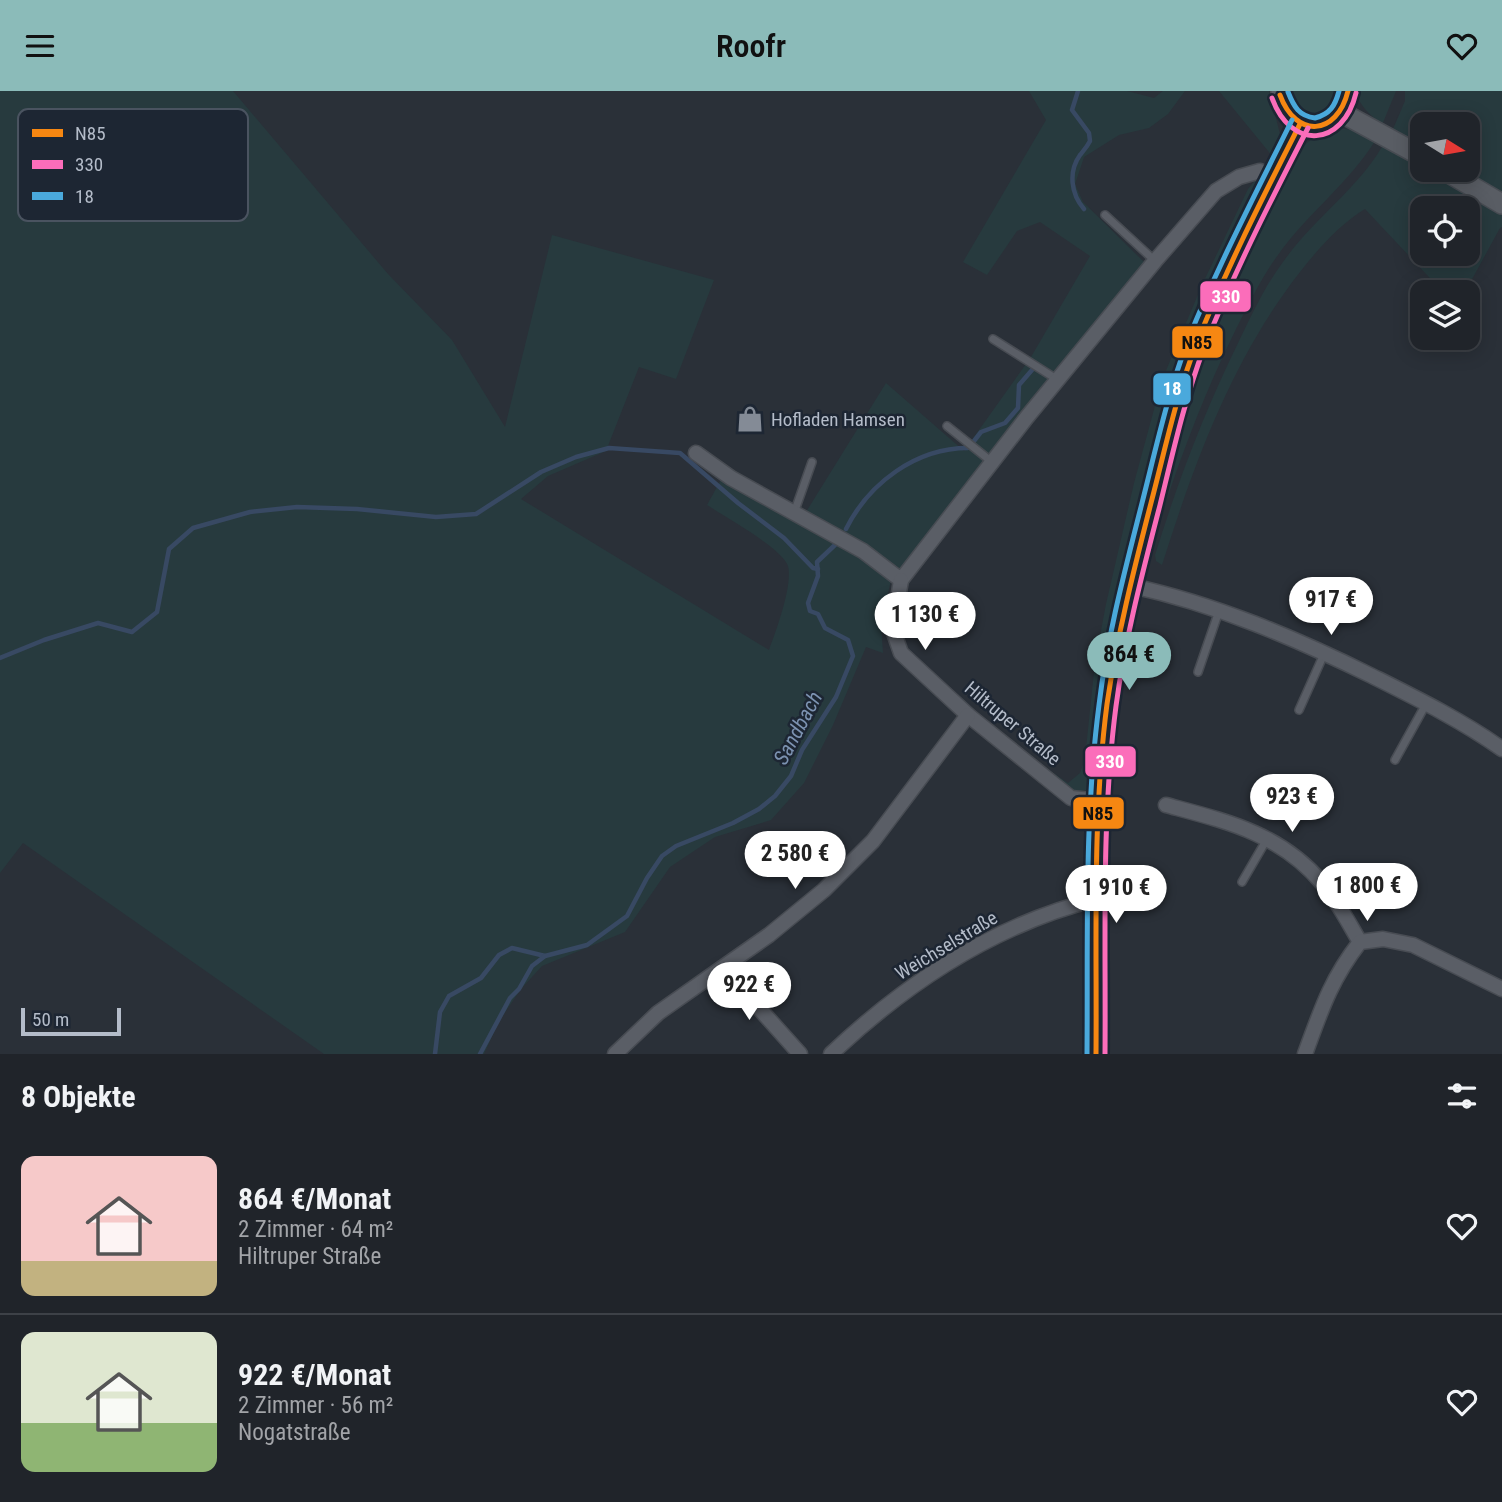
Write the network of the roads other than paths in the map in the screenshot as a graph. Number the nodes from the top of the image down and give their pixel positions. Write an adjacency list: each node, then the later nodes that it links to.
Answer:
1 (1280, 91): 4 (main road)
2 (1348, 91): 3 (main road)
3 (1342, 113): 4 (main road); 5 (main road)
4 (1300, 124): 19 (street)
5 (1410, 150)
6 (1260, 171): 10 (street, Hiltruper Straße)
7 (1464, 182): 8 (main road)
8 (1502, 204)
9 (1105, 215): 10 (lane)
10 (1154, 261): 12 (street, Hiltruper Straße)
11 (993, 339): 12 (lane)
12 (1058, 380): 16 (street, Hiltruper Straße)
13 (947, 426): 16 (lane)
14 (696, 453): 17 (street)
15 (812, 462): 17 (lane)
16 (992, 463): 18 (street, Hiltruper Straße)
17 (794, 513): 18 (street)
18 (901, 580): 25 (street, Hiltruper Straße)
19 (1132, 586): 20 (street); 28 (street)
20 (1219, 610): 21 (street); 22 (lane)
21 (1325, 653): 23 (street); 24 (lane)
22 (1198, 672)
23 (1426, 703): 26 (street); 27 (lane)
24 (1299, 709)
25 (968, 715): 28 (street, Hiltruper Straße); 34 (street)
26 (1502, 749)
27 (1395, 760)
28 (1101, 801): 32 (street)
29 (1166, 805): 30 (street)
30 (1267, 838): 31 (lane); 33 (street)
31 (1242, 882)
32 (1097, 898): 38 (street, Weichselstraße); 39 (street)
33 (1360, 941): 35 (street); 40 (street)
34 (723, 968): 36 (street); 37 (street)
35 (1502, 989)
36 (615, 1054)
37 (800, 1054)
38 (831, 1054)
39 (1096, 1054)
40 (1305, 1054)

